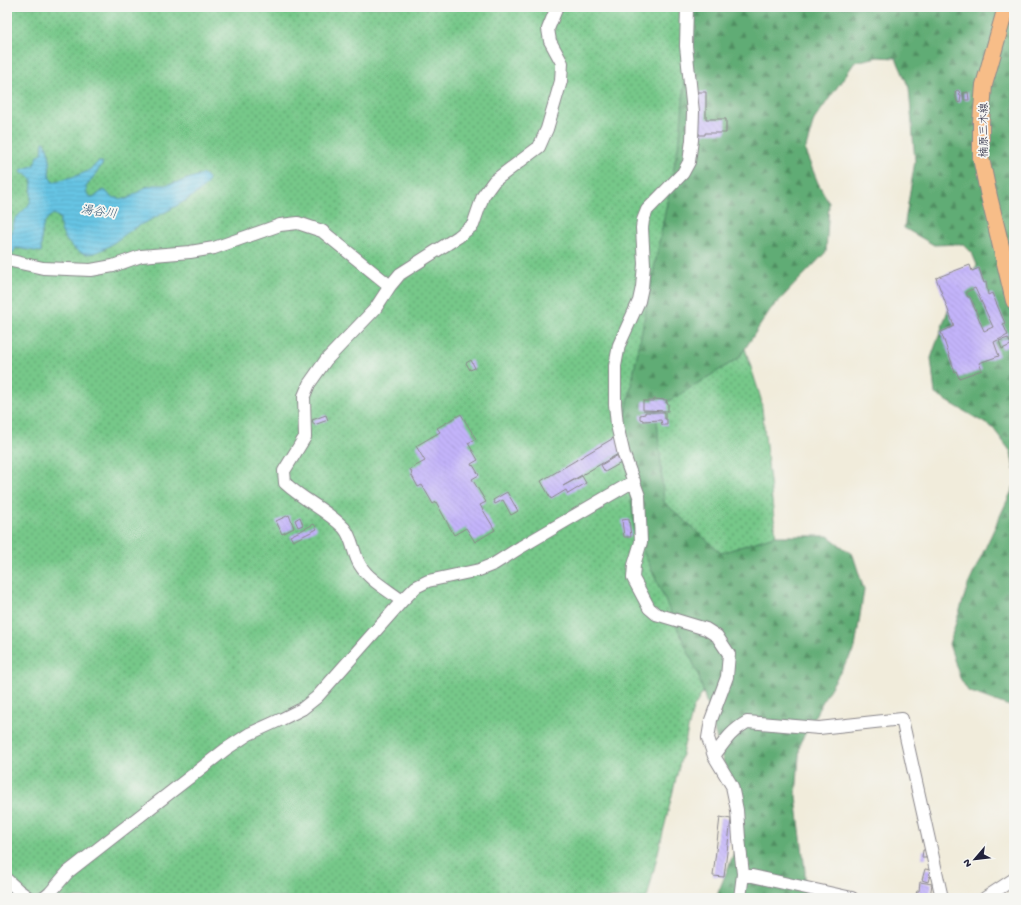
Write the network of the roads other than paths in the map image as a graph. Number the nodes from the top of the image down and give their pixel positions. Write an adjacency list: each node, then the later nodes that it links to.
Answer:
1 (557, 7): 5 (street)
2 (687, 7): 7 (street)
3 (1006, 7): 6 (main road, 楠原三木線)
4 (7, 260): 5 (street)
5 (390, 286): 8 (street)
6 (1014, 301)
7 (634, 481): 8 (street); 9 (street)
8 (402, 601): 14 (street)
9 (714, 756): 10 (street); 17 (street)
10 (743, 874): 15 (street); 16 (street)
11 (1014, 878): 18 (street)
12 (7, 880): 13 (street)
13 (29, 898)
14 (44, 898)
15 (740, 898)
16 (852, 898)
17 (942, 898)
18 (985, 898)

